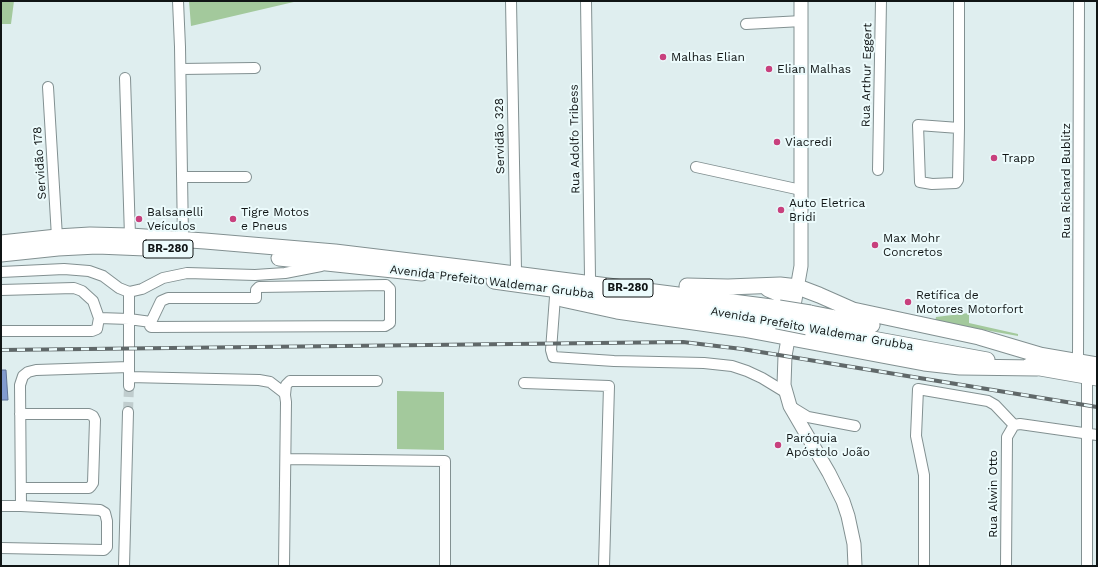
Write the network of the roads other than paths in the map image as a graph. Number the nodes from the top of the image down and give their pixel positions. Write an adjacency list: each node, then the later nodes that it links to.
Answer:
1 (178, 1): 11 (street)
2 (511, 1): 27 (street, Servidão 328)
3 (586, 1): 29 (street, Rua Adolfo Tribess)
4 (801, 1): 8 (main road)
5 (881, 1): 16 (street, Rua Arthur Eggert)
6 (959, 1): 14 (street)
7 (1080, 1): 41 (street, Rua Richard Bublitz)
8 (802, 21): 9 (street); 19 (main road)
9 (746, 24)
10 (255, 68): 11 (street)
11 (181, 70): 17 (street)
12 (126, 78): 20 (street)
13 (48, 87): 21 (street, Servidão 178)
14 (959, 128): 14 (street)
15 (696, 167): 19 (street)
16 (878, 170)
17 (182, 177): 18 (street); 22 (street)
18 (246, 177)
19 (801, 190): 32 (main road)
20 (130, 236): 21 (highway, Avenida Prefeito Waldemar Grubba / BR-280); 22 (highway, Avenida Prefeito Waldemar Grubba / BR-280)
21 (58, 237): 23 (highway, Avenida Prefeito Waldemar Grubba / BR-280)
22 (183, 239): 26 (highway, Avenida Prefeito Waldemar Grubba / BR-280)
23 (1, 243)
24 (1, 254): 25 (highway, Avenida Prefeito Waldemar Grubba / BR-280)
25 (335, 263): 30 (highway, Avenida Prefeito Waldemar Grubba / BR-280); 34 (street)
26 (476, 269): 27 (highway); 39 (highway, Avenida Prefeito Waldemar Grubba / BR-280)
27 (516, 270): 29 (highway)
28 (1, 272): 34 (street)
29 (590, 277): 31 (highway)
30 (504, 282): 35 (highway); 39 (highway, Avenida Prefeito Waldemar Grubba / BR-280)
31 (750, 286): 32 (highway); 39 (highway)
32 (798, 287): 39 (main road); 42 (highway)
33 (1, 290): 36 (street)
34 (129, 292): 37 (street)
35 (555, 297): 39 (highway); 48 (street)
36 (99, 318): 37 (street); 40 (street)
37 (129, 319): 38 (street); 44 (street)
38 (151, 322): 38 (street)
39 (780, 325): 42 (highway, Avenida Prefeito Waldemar Grubba / BR-280, bridge); 42 (highway); 48 (main road)
40 (1, 331)
41 (1078, 361): 42 (highway, Avenida Prefeito Waldemar Grubba / BR-280); 43 (highway, Avenida Prefeito Waldemar Grubba / BR-280)
42 (1040, 362): 45 (highway, Avenida Prefeito Waldemar Grubba / BR-280)
43 (1097, 365)
44 (129, 377): 49 (street); 52 (street)
45 (1092, 377): 55 (street)
46 (377, 381): 49 (street)
47 (524, 383): 64 (street)
48 (785, 392): 50 (main road)
49 (285, 395): 56 (street)
50 (790, 406): 54 (street); 65 (main road)
51 (128, 412): 61 (street)
52 (20, 414): 57 (street); 57 (street)
53 (1014, 425): 55 (street); 66 (street); 67 (street, Rua Alwin Otto)
54 (854, 426)
55 (1092, 435): 68 (street)
56 (286, 459): 62 (street); 63 (street)
57 (21, 488): 59 (street)
58 (1, 506): 59 (street)
59 (21, 506): 60 (street)
60 (1, 548)
61 (124, 566)
62 (284, 566)
63 (445, 566)
64 (604, 566)
65 (855, 566)
66 (924, 566)
67 (1006, 566)
68 (1087, 566)

